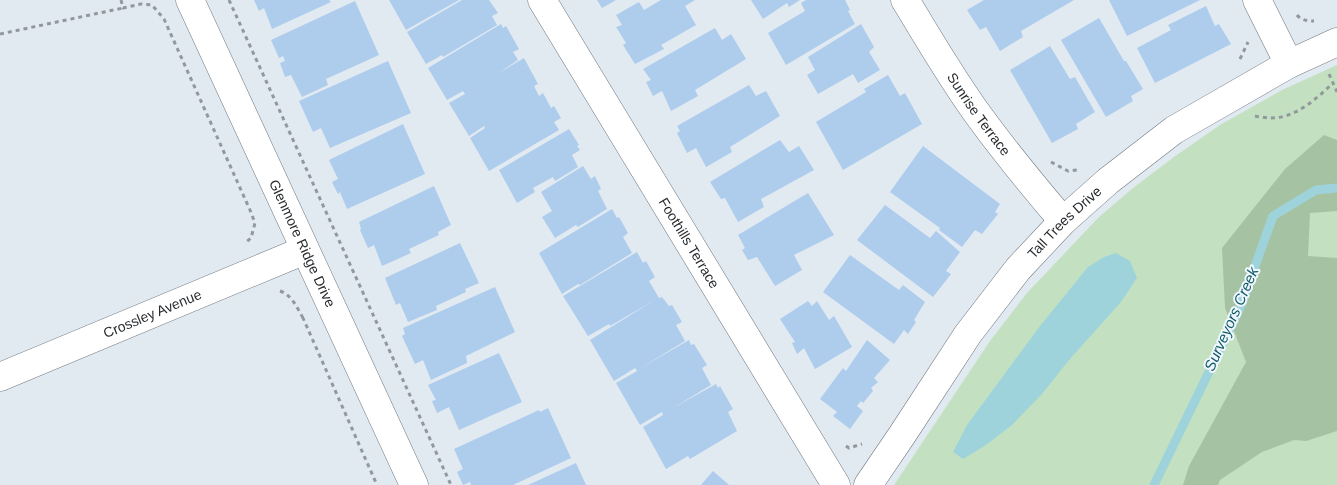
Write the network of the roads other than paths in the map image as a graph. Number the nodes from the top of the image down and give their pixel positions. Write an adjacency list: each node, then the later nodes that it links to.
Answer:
1 (190, 0): 8 (street, Glenmore Ridge Drive)
2 (542, 0): 11 (street, Foothills Terrace)
3 (905, 0): 7 (street, Sunrise Terrace)
4 (1257, 0): 6 (street)
5 (1337, 42): 6 (street, Tall Trees Drive)
6 (1289, 64): 7 (street, Tall Trees Drive)
7 (1063, 221): 12 (street, Tall Trees Drive)
8 (305, 250): 9 (street, Crossley Avenue); 10 (street, Glenmore Ridge Drive)
9 (0, 377)
10 (414, 485)
11 (836, 485)
12 (868, 485)

